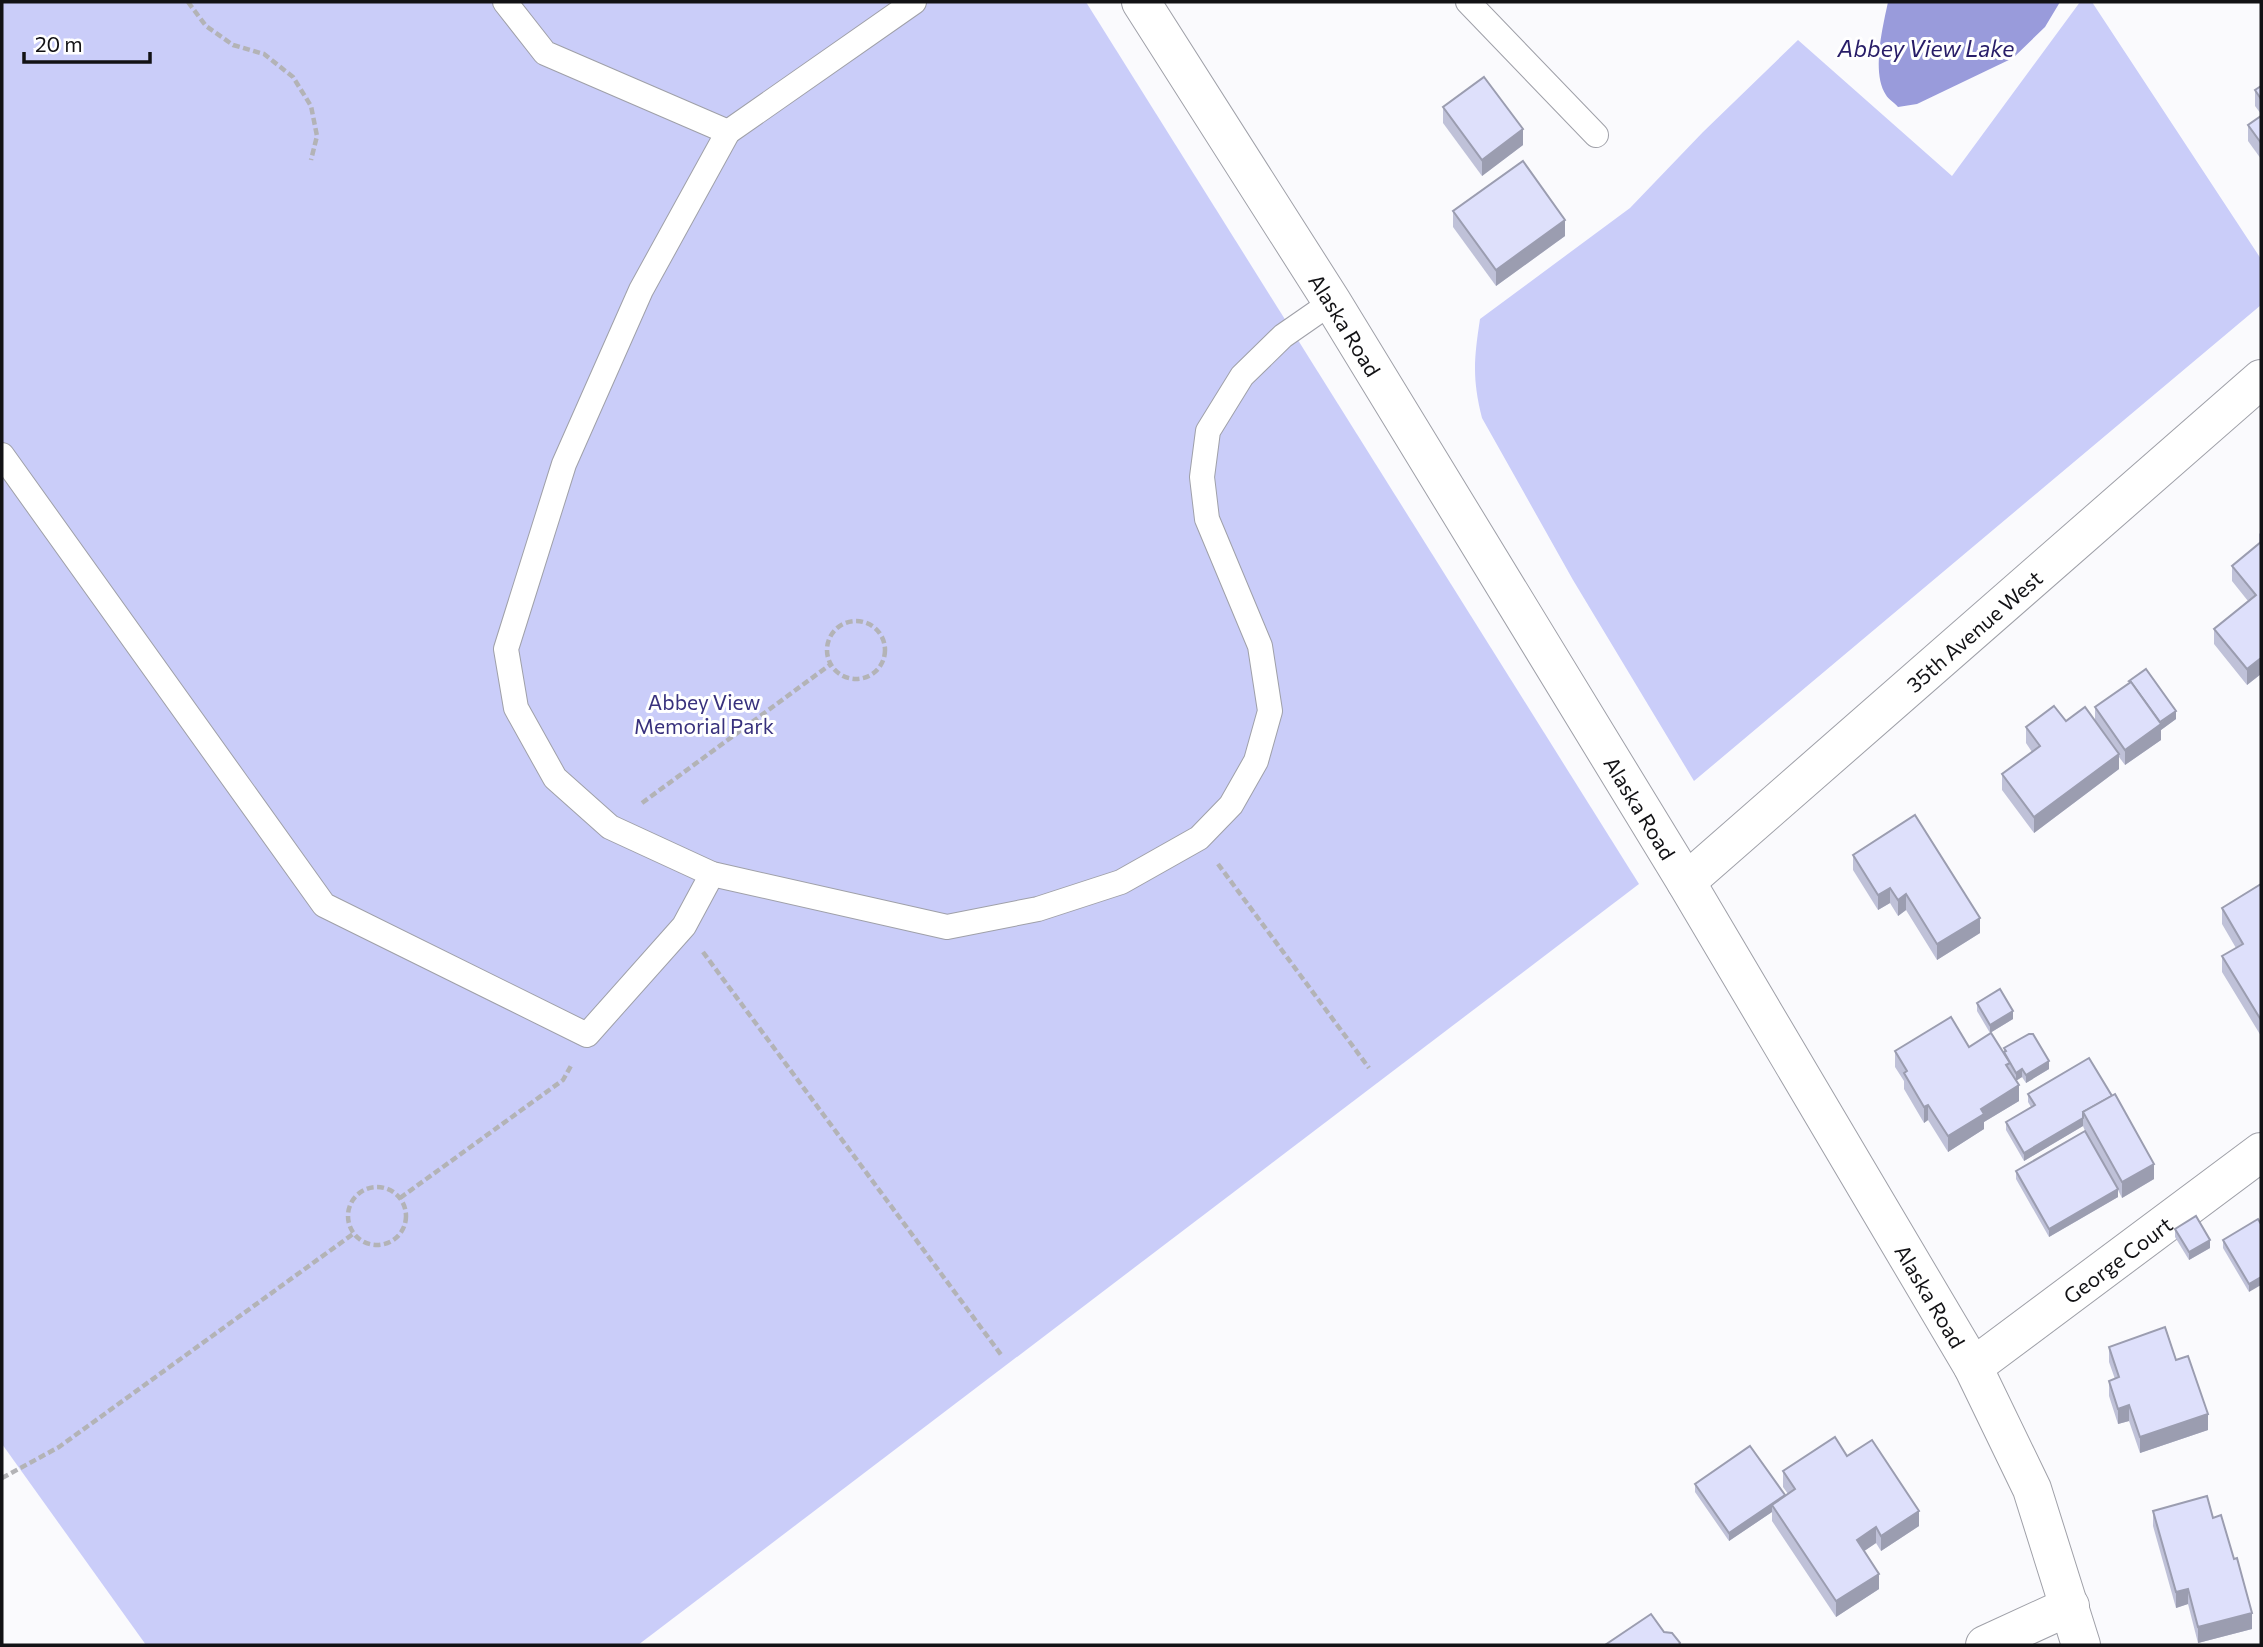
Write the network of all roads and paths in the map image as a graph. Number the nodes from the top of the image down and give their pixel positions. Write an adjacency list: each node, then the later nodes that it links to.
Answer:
1 (188, 2): 8 (path)
2 (505, 2): 6 (lane)
3 (914, 2): 6 (lane)
4 (1141, 2): 9 (street, Alaska Road)
5 (1468, 2): 7 (lane)
6 (728, 132): 13 (lane)
7 (1596, 135)
8 (311, 160)
9 (1332, 302): 14 (lane); 16 (street, Alaska Road)
10 (2261, 379): 16 (street, 35th Avenue West)
11 (2, 455): 18 (lane)
12 (831, 664): 12 (path); 13 (path)
13 (610, 827): 15 (lane)
14 (1199, 838): 15 (lane); 19 (path)
15 (712, 874): 17 (lane)
16 (1686, 883): 24 (street, Alaska Road)
17 (684, 926): 18 (lane); 23 (path)
18 (587, 1035): 21 (path)
19 (1369, 1068)
20 (2261, 1152): 24 (street, George Court)
21 (400, 1198): 22 (path); 22 (path)
22 (353, 1234): 25 (path)
23 (1002, 1356)
24 (1973, 1367): 26 (street, Alaska Road)
25 (2, 1478)
26 (2070, 1606): 27 (street); 28 (street, Alaska Road)
27 (1985, 1645)
28 (2081, 1645)

